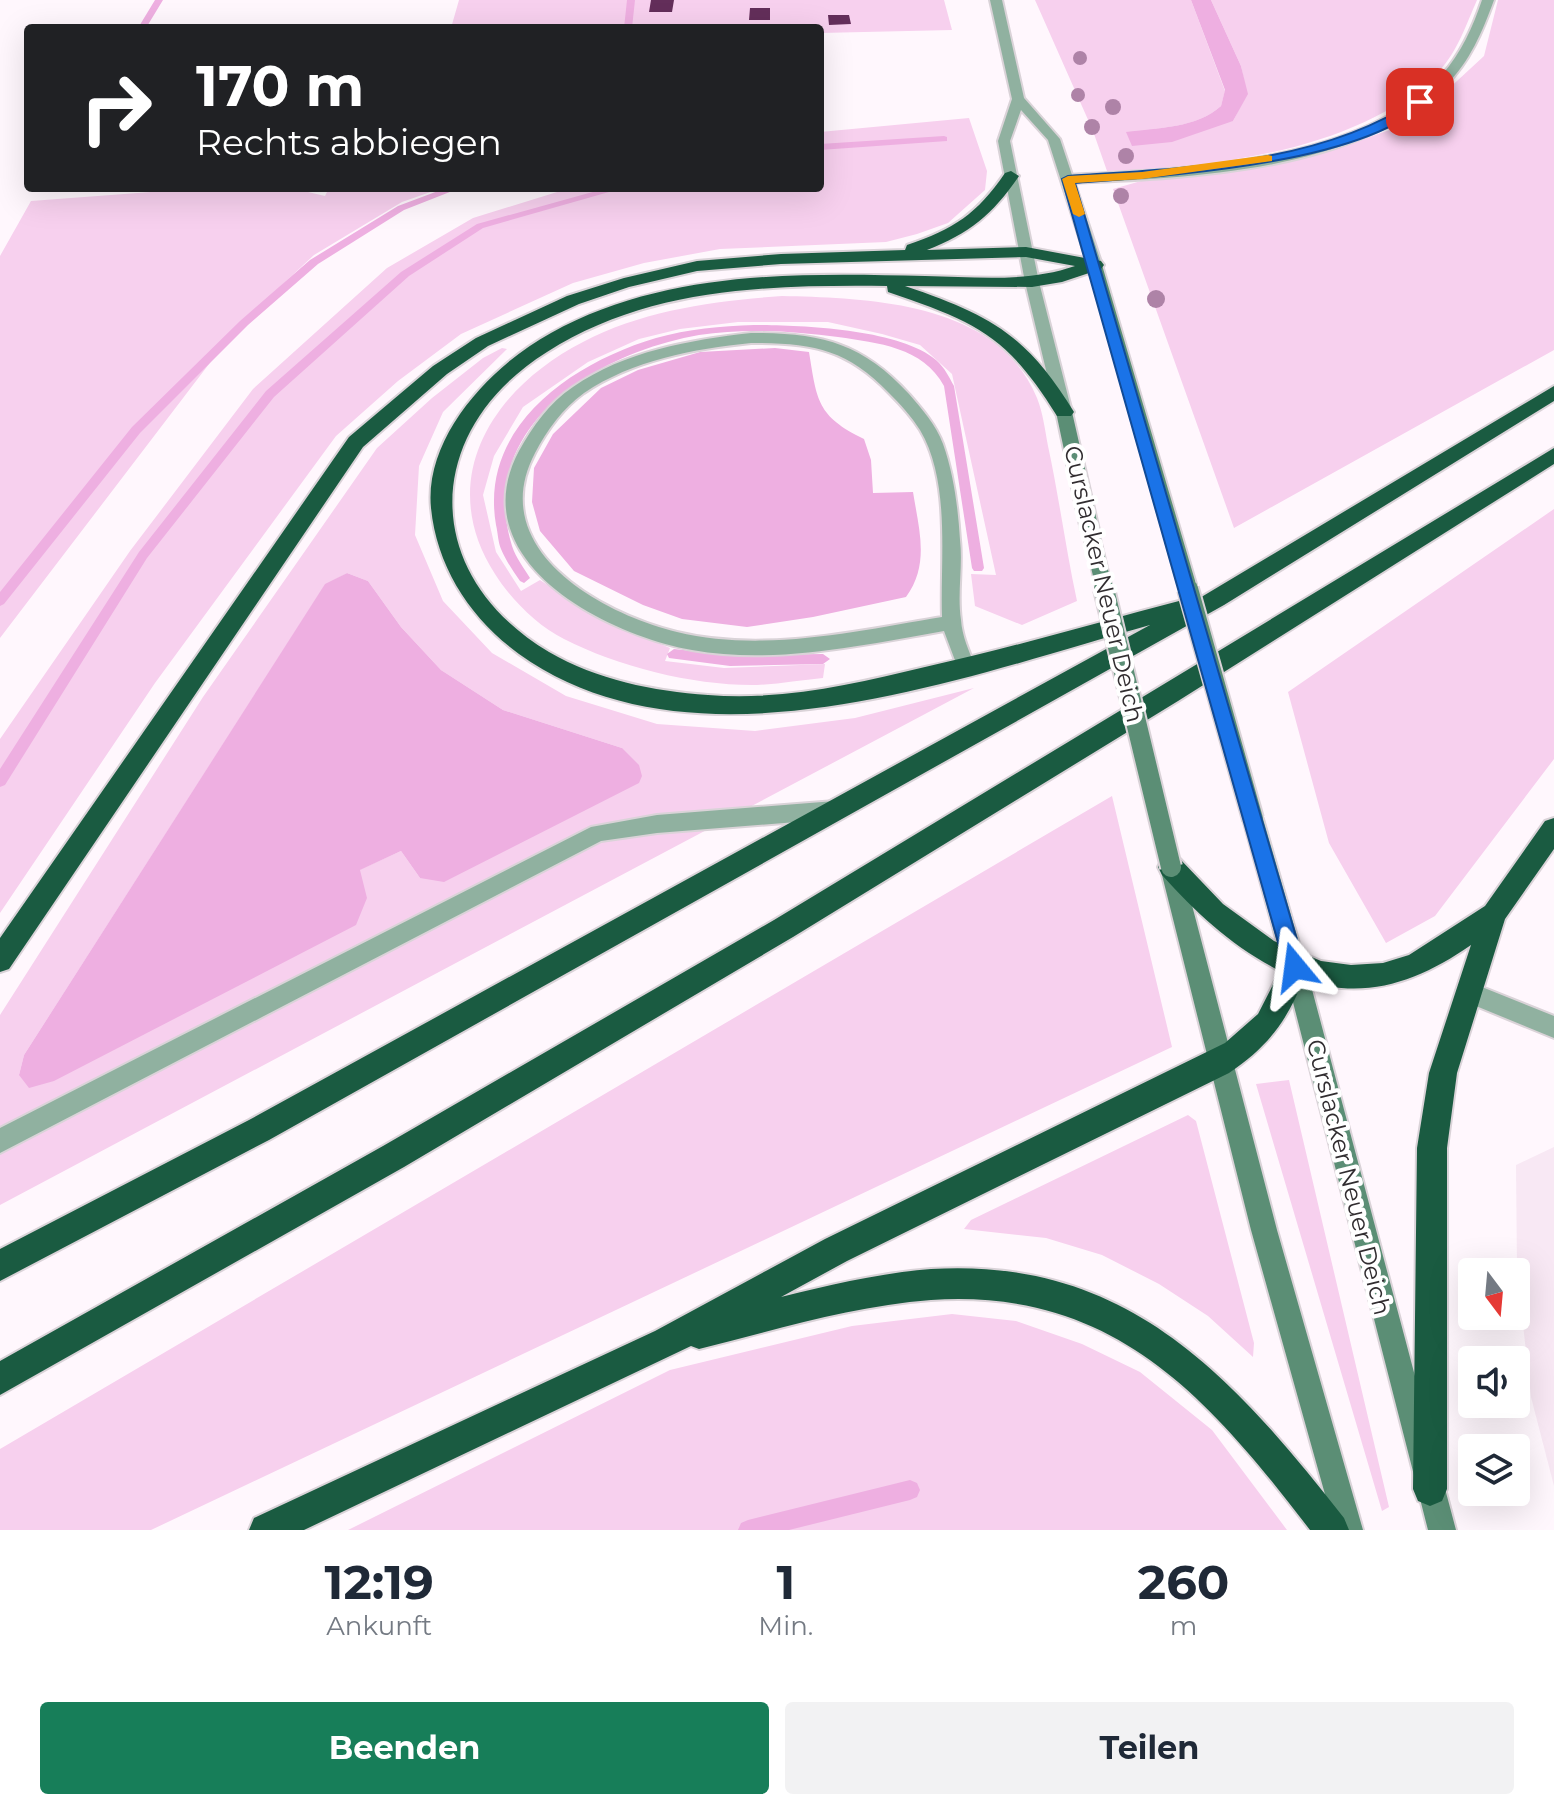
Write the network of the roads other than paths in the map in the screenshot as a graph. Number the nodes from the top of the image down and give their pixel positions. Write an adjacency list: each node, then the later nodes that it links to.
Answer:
1 (996, 0): 3 (street, Curslacker Neuer Deich)
2 (1488, 0): 5 (street)
3 (1018, 99): 4 (street, Curslacker Neuer Deich); 5 (street, Curslacker Neuer Deich)
4 (1011, 176): 6 (street, Curslacker Neuer Deich); 7 (highway)
5 (1068, 179): 8 (street, Curslacker Neuer Deich)
6 (1026, 252): 7 (highway); 8 (highway); 10 (street, Curslacker Neuer Deich)
7 (891, 256): 21 (highway)
8 (1095, 265): 10 (highway); 22 (main road, Curslacker Neuer Deich, bridge)
9 (873, 281): 10 (highway); 12 (highway); 16 (highway)
10 (1032, 282): 12 (street, Curslacker Neuer Deich)
11 (1554, 392): 14 (highway)
12 (1064, 412): 19 (main road, Curslacker Neuer Deich, bridge)
13 (1554, 455): 29 (highway)
14 (1216, 599): 16 (highway); 17 (highway)
15 (951, 623): 15 (street); 16 (street)
16 (966, 666)
17 (835, 810): 26 (street); 27 (highway)
18 (1554, 829): 20 (highway)
19 (1171, 867): 22 (highway); 25 (main road, Curslacker Neuer Deich)
20 (1494, 914): 22 (highway); 23 (highway)
21 (0, 960)
22 (1295, 967): 25 (highway); 30 (main road, Curslacker Neuer Deich)
23 (1467, 992): 24 (street); 30 (highway)
24 (1554, 1027)
25 (1219, 1063): 28 (highway); 33 (main road, Curslacker Neuer Deich)
26 (0, 1141)
27 (0, 1266)
28 (666, 1342): 31 (highway); 32 (highway)
29 (0, 1379)
30 (1430, 1489): 34 (main road, Curslacker Neuer Deich)
31 (266, 1530)
32 (1332, 1530)
33 (1349, 1530)
34 (1442, 1530)

